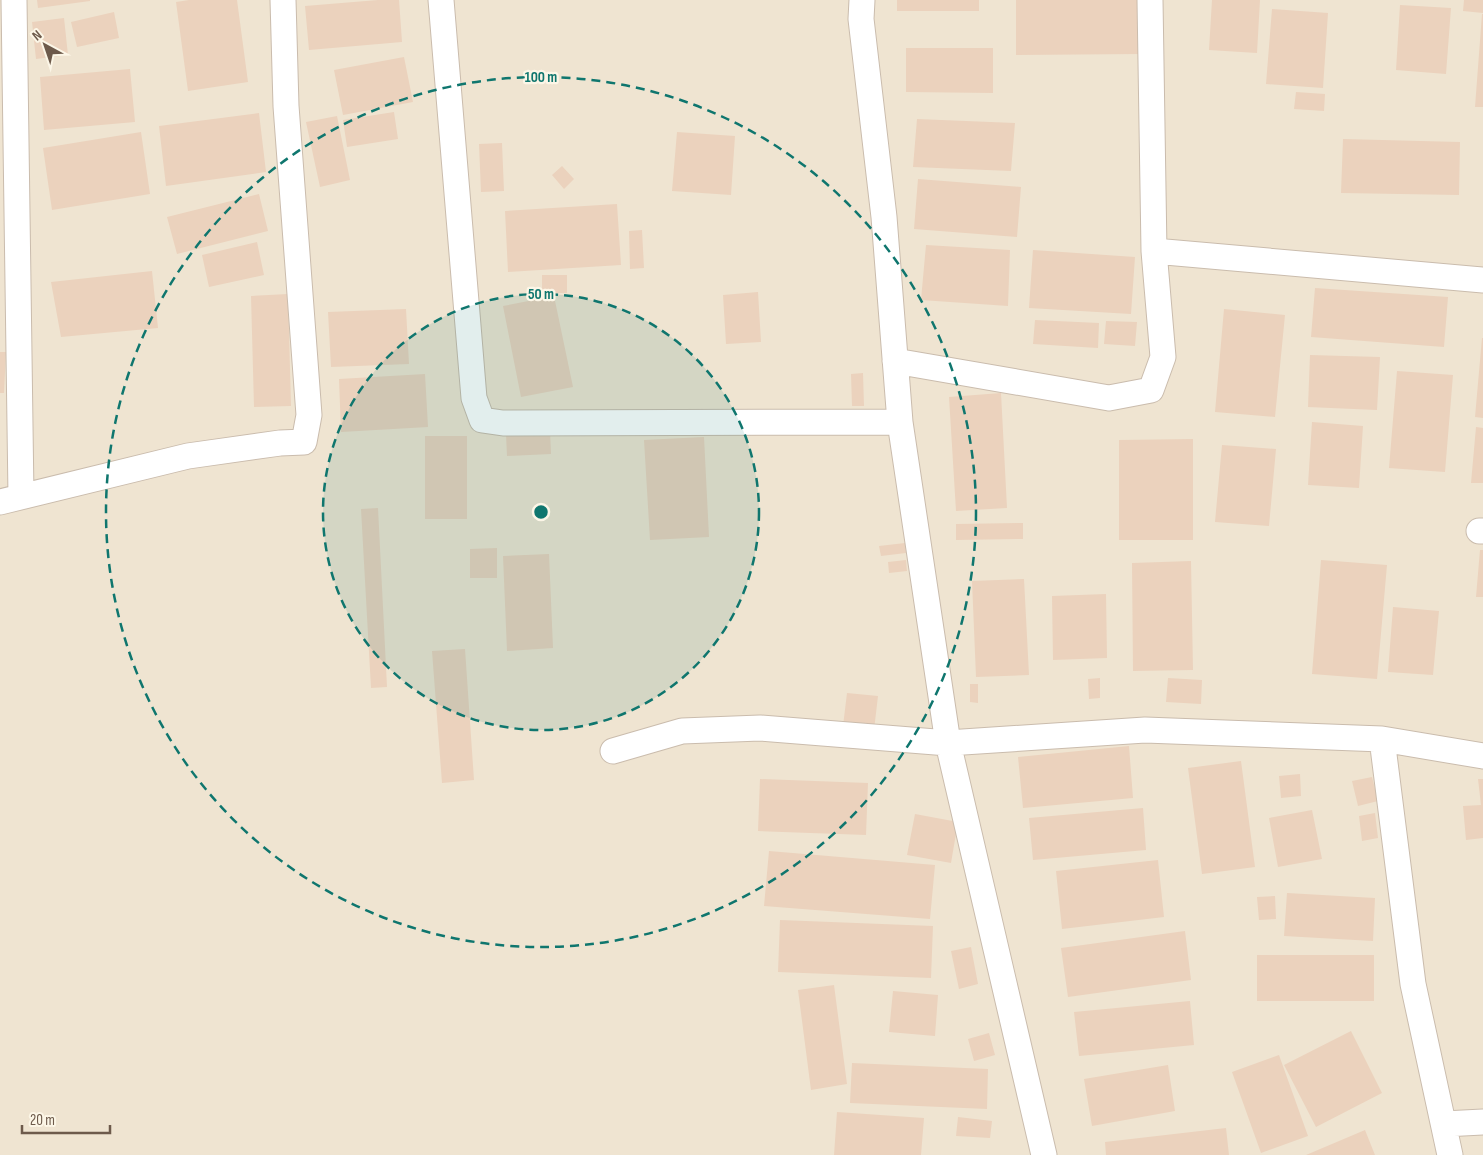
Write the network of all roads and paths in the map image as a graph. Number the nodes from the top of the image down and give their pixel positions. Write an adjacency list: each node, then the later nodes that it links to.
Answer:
1 (14, 0): 10 (street)
2 (284, 0): 10 (street)
3 (442, 0): 9 (street)
4 (862, 0): 8 (street)
5 (1150, 0): 6 (street)
6 (1154, 251): 7 (street); 8 (street)
7 (1483, 280)
8 (895, 361): 9 (street)
9 (900, 422): 12 (street)
10 (10, 499)
11 (1382, 739): 12 (street); 14 (street); 16 (street)
12 (948, 743): 13 (street); 17 (street)
13 (613, 751)
14 (1483, 756)
15 (1483, 1122): 16 (street)
16 (1444, 1124): 18 (street)
17 (1044, 1155)
18 (1450, 1155)

